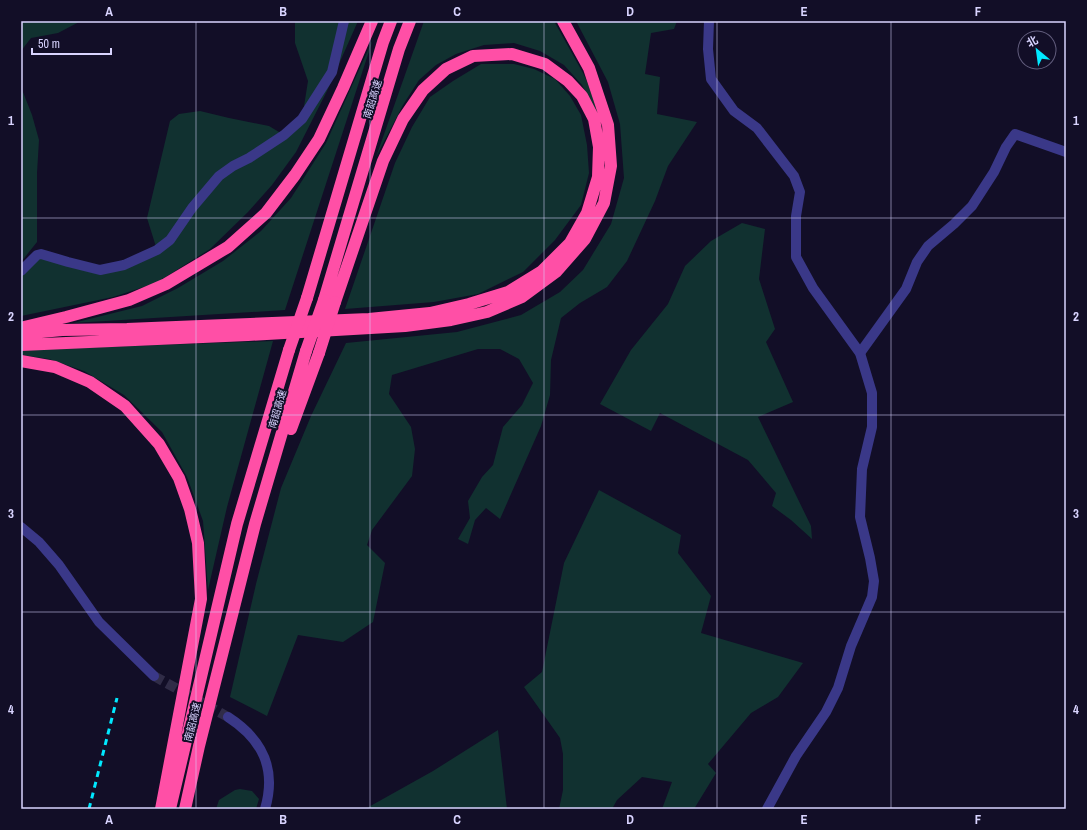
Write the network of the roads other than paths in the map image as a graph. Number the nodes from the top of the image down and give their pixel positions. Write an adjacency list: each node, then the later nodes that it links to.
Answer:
1 (344, 21): 8 (street)
2 (372, 21): 10 (highway)
3 (391, 21): 20 (highway, 南韶高速, bridge)
4 (410, 21): 9 (highway, 南韶高速)
5 (563, 21): 12 (highway)
6 (709, 21): 13 (street)
7 (1066, 152): 13 (street)
8 (21, 271)
9 (329, 301): 11 (highway); 15 (highway, 南韶高速, bridge); 15 (highway, bridge)
10 (21, 328)
11 (21, 334)
12 (21, 344)
13 (860, 354): 23 (street)
14 (21, 361): 19 (highway)
15 (255, 524): 21 (highway, 南韶高速)
16 (21, 527): 17 (street)
17 (154, 676)
18 (228, 717): 22 (street)
19 (161, 809)
20 (170, 809)
21 (185, 809)
22 (265, 809)
23 (767, 809)

